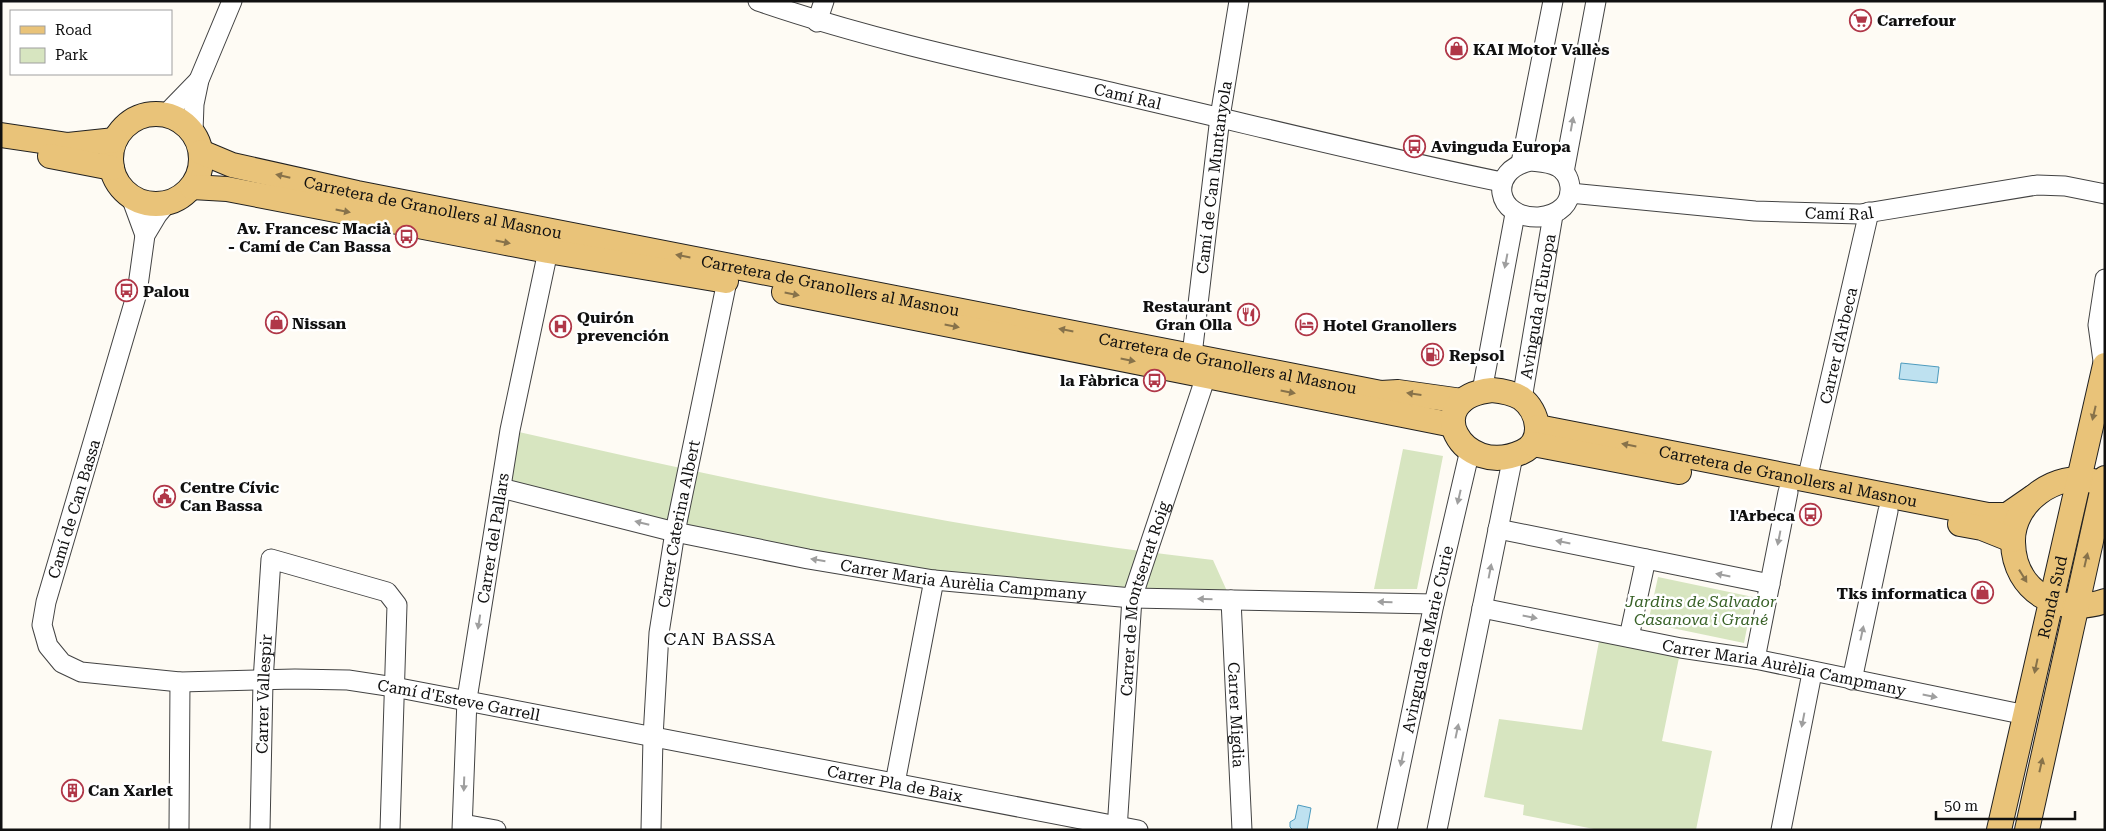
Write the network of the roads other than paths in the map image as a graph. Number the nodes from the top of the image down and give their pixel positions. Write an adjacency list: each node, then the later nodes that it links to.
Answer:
1 (232, 1): 8 (street)
2 (758, 1): 7 (street, Camí Ral)
3 (824, 1): 7 (street)
4 (1239, 1): 10 (street, Camí de Can Muntanyola)
5 (1553, 1): 15 (street)
6 (1596, 1): 17 (street, one-way to 6)
7 (817, 22): 10 (street, Camí Ral)
8 (199, 80): 9 (street); 13 (street)
9 (166, 114): 12 (main road); 13 (main road)
10 (1220, 118): 18 (street, Camí Ral); 31 (street, Camí de Can Muntanyola)
11 (1, 136): 12 (main road)
12 (115, 140): 16 (main road)
13 (197, 142): 19 (main road); 31 (main road, Carretera de Granollers al Masnou, one-way to 13)
14 (1, 149): 16 (main road)
15 (1522, 163): 17 (street); 18 (street)
16 (112, 168): 22 (main road)
17 (1564, 172): 20 (street)
18 (1502, 182): 25 (street)
19 (192, 187): 23 (main road); 28 (main road, Carretera de Granollers al Masnou, one-way to 28)
20 (1570, 193): 24 (street, Camí Ral); 26 (street)
21 (2105, 194): 24 (street, Camí Ral)
22 (131, 197): 23 (main road); 27 (street, Camí de Can Bassa)
23 (167, 203): 27 (street, Camí de Can Bassa)
24 (1869, 212): 41 (street, Carrer d'Arbeca)
25 (1515, 214): 26 (street); 34 (street, one-way to 34)
26 (1553, 215): 35 (street, Avinguda d'Europa)
27 (145, 235): 63 (street, Camí de Can Bassa)
28 (548, 251): 30 (main road, Carretera de Granollers al Masnou); 42 (street, Carrer del Pallars)
29 (2105, 279): 32 (street)
30 (727, 281): 33 (main road, Carretera de Granollers al Masnou, one-way to 33); 46 (street, Carrer Caterina Albert)
31 (1192, 356): 34 (main road, Carretera de Granollers al Masnou, one-way to 31)
32 (2104, 367): 39 (main road, Ronda Sud, one-way to 39)
33 (1206, 376): 36 (main road, Carretera de Granollers al Masnou, one-way to 36); 51 (street, Carrer de Montserrat Roig)
34 (1472, 396): 35 (main road); 36 (main road)
35 (1522, 399): 37 (main road)
36 (1453, 424): 38 (main road)
37 (1528, 442): 38 (main road); 41 (main road, Carretera de Granollers al Masnou); 45 (street)
38 (1470, 450): 55 (street, Avinguda de Marie Curie, one-way to 55)
39 (2079, 478): 40 (main road); 43 (main road, Carretera de Granollers al Masnou); 54 (main road, Ronda Sud)
40 (2104, 483): 57 (main road, Ronda Sud, one-way to 40)
41 (1797, 486): 43 (main road, Carretera de Granollers al Masnou); 44 (main road, Carretera de Granollers al Masnou); 50 (street, Carrer d'Arbeca, one-way to 50)
42 (501, 488): 46 (street, Carrer Maria Aurèlia Campmany, one-way to 42); 65 (street, Carrer del Pallars, one-way to 65)
43 (2033, 497): 47 (main road)
44 (1888, 511): 47 (main road, Carretera de Granollers al Masnou); 62 (street, one-way to 44)
45 (1498, 529): 48 (street, one-way to 45); 56 (street, one-way to 45)
46 (675, 532): 49 (street, Carrer Maria Aurèlia Campmany, one-way to 46); 67 (street, Carrer Caterina Albert)
47 (2012, 540): 54 (main road, one-way to 54)
48 (1646, 559): 50 (street, one-way to 48); 58 (street)
49 (934, 580): 51 (street, Carrer Maria Aurèlia Campmany); 68 (street)
50 (1770, 584): 59 (street, Carrer d'Arbeca)
51 (1132, 598): 52 (street, Carrer Maria Aurèlia Campmany, one-way to 51); 70 (street, Carrer de Montserrat Roig)
52 (1231, 600): 55 (street, Carrer Maria Aurèlia Campmany, one-way to 52); 77 (street, Carrer Migdia)
53 (2105, 601): 57 (main road)
54 (2050, 602): 57 (main road); 66 (main road, Ronda Sud, one-way to 66)
55 (1434, 604): 78 (street, Avinguda de Marie Curie, one-way to 78)
56 (1482, 608): 58 (street, Carrer Maria Aurèlia Campmany, one-way to 58); 79 (street, one-way to 56)
57 (2076, 608): 82 (main road, Ronda Sud, one-way to 57)
58 (1629, 637): 59 (street, Carrer Maria Aurèlia Campmany)
59 (1755, 659): 60 (street, Carrer Maria Aurèlia Campmany)
60 (1812, 672): 62 (street, Carrer Maria Aurèlia Campmany); 80 (street, one-way to 80)
61 (263, 680): 63 (street, Camí de Can Bassa); 64 (street, Camí d'Esteve Garrell); 64 (street, Carrer Vallespir); 72 (street, Carrer Vallespir)
62 (1852, 680): 66 (street, Carrer Maria Aurèlia Campmany, one-way to 66)
63 (180, 682): 71 (street)
64 (394, 687): 65 (street, Camí d'Esteve Garrell); 73 (street)
65 (467, 699): 67 (street, Camí d'Esteve Garrell); 69 (street, Carrer del Pallars, one-way to 69)
66 (2026, 715): 81 (main road, Ronda Sud)
67 (652, 738): 68 (street, Carrer Pla de Baix); 75 (street, Carrer Caterina Albert)
68 (896, 783): 70 (street, Carrer Pla de Baix)
69 (463, 827): 74 (street)
70 (1117, 828): 76 (street, Carrer Pla de Baix)
71 (179, 830)
72 (260, 830)
73 (390, 830)
74 (496, 830)
75 (651, 830)
76 (1138, 830)
77 (1242, 830)
78 (1387, 830)
79 (1437, 830)
80 (1781, 830)
81 (2000, 830)
82 (2027, 830)

